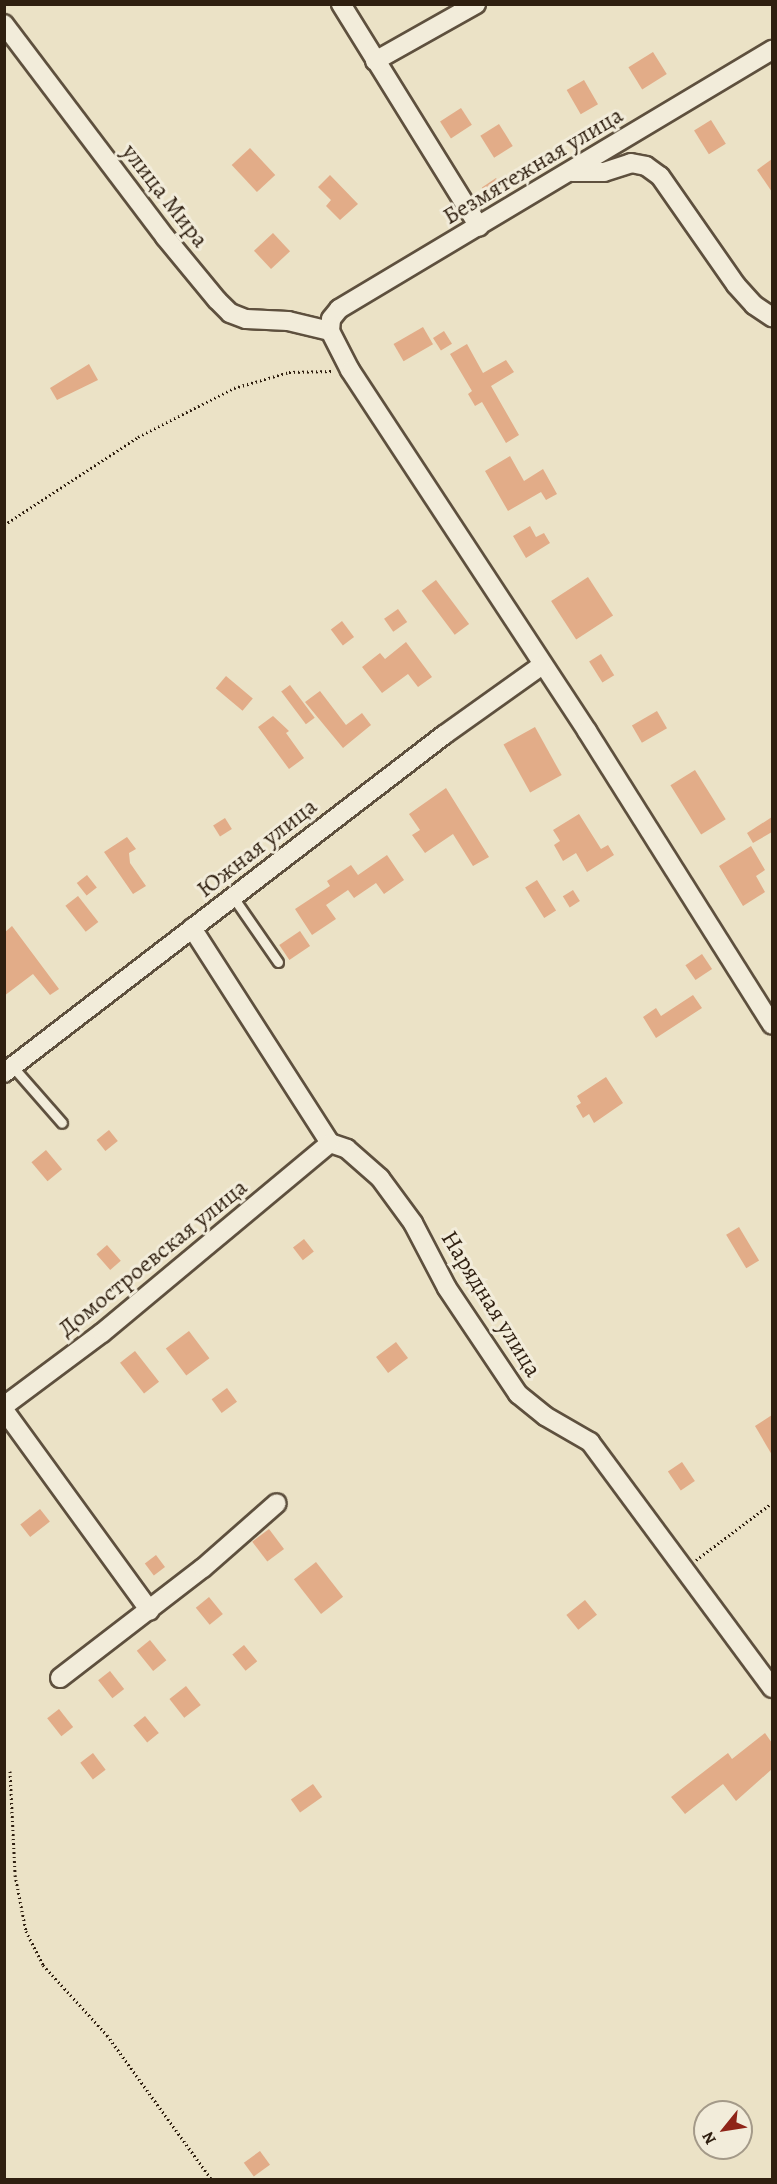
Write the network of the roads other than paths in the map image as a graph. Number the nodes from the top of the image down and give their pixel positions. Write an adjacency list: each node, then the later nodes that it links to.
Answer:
1 (341, 4): 5 (street)
2 (476, 4): 5 (street)
3 (4, 24): 9 (street, улица Мира)
4 (772, 50): 6 (street, Безмятежная улица)
5 (375, 61): 7 (street)
6 (572, 172): 7 (street, Безмятежная улица); 8 (street)
7 (479, 227): 9 (street, Безмятежная улица)
8 (772, 317)
9 (330, 330): 10 (street)
10 (542, 665): 11 (street, Южная улица); 14 (street)
11 (233, 897): 12 (street, Южная улица); 13 (lane)
12 (192, 928): 15 (street, Южная улица); 17 (street, Нарядная улица)
13 (278, 962)
14 (772, 1025)
15 (9, 1070): 16 (lane)
16 (62, 1123)
17 (330, 1143): 18 (street, Домостроевская улица); 22 (street, Нарядная улица)
18 (4, 1408): 20 (street)
19 (277, 1503): 20 (street)
20 (150, 1611): 21 (street)
21 (60, 1678)
22 (772, 1688)

